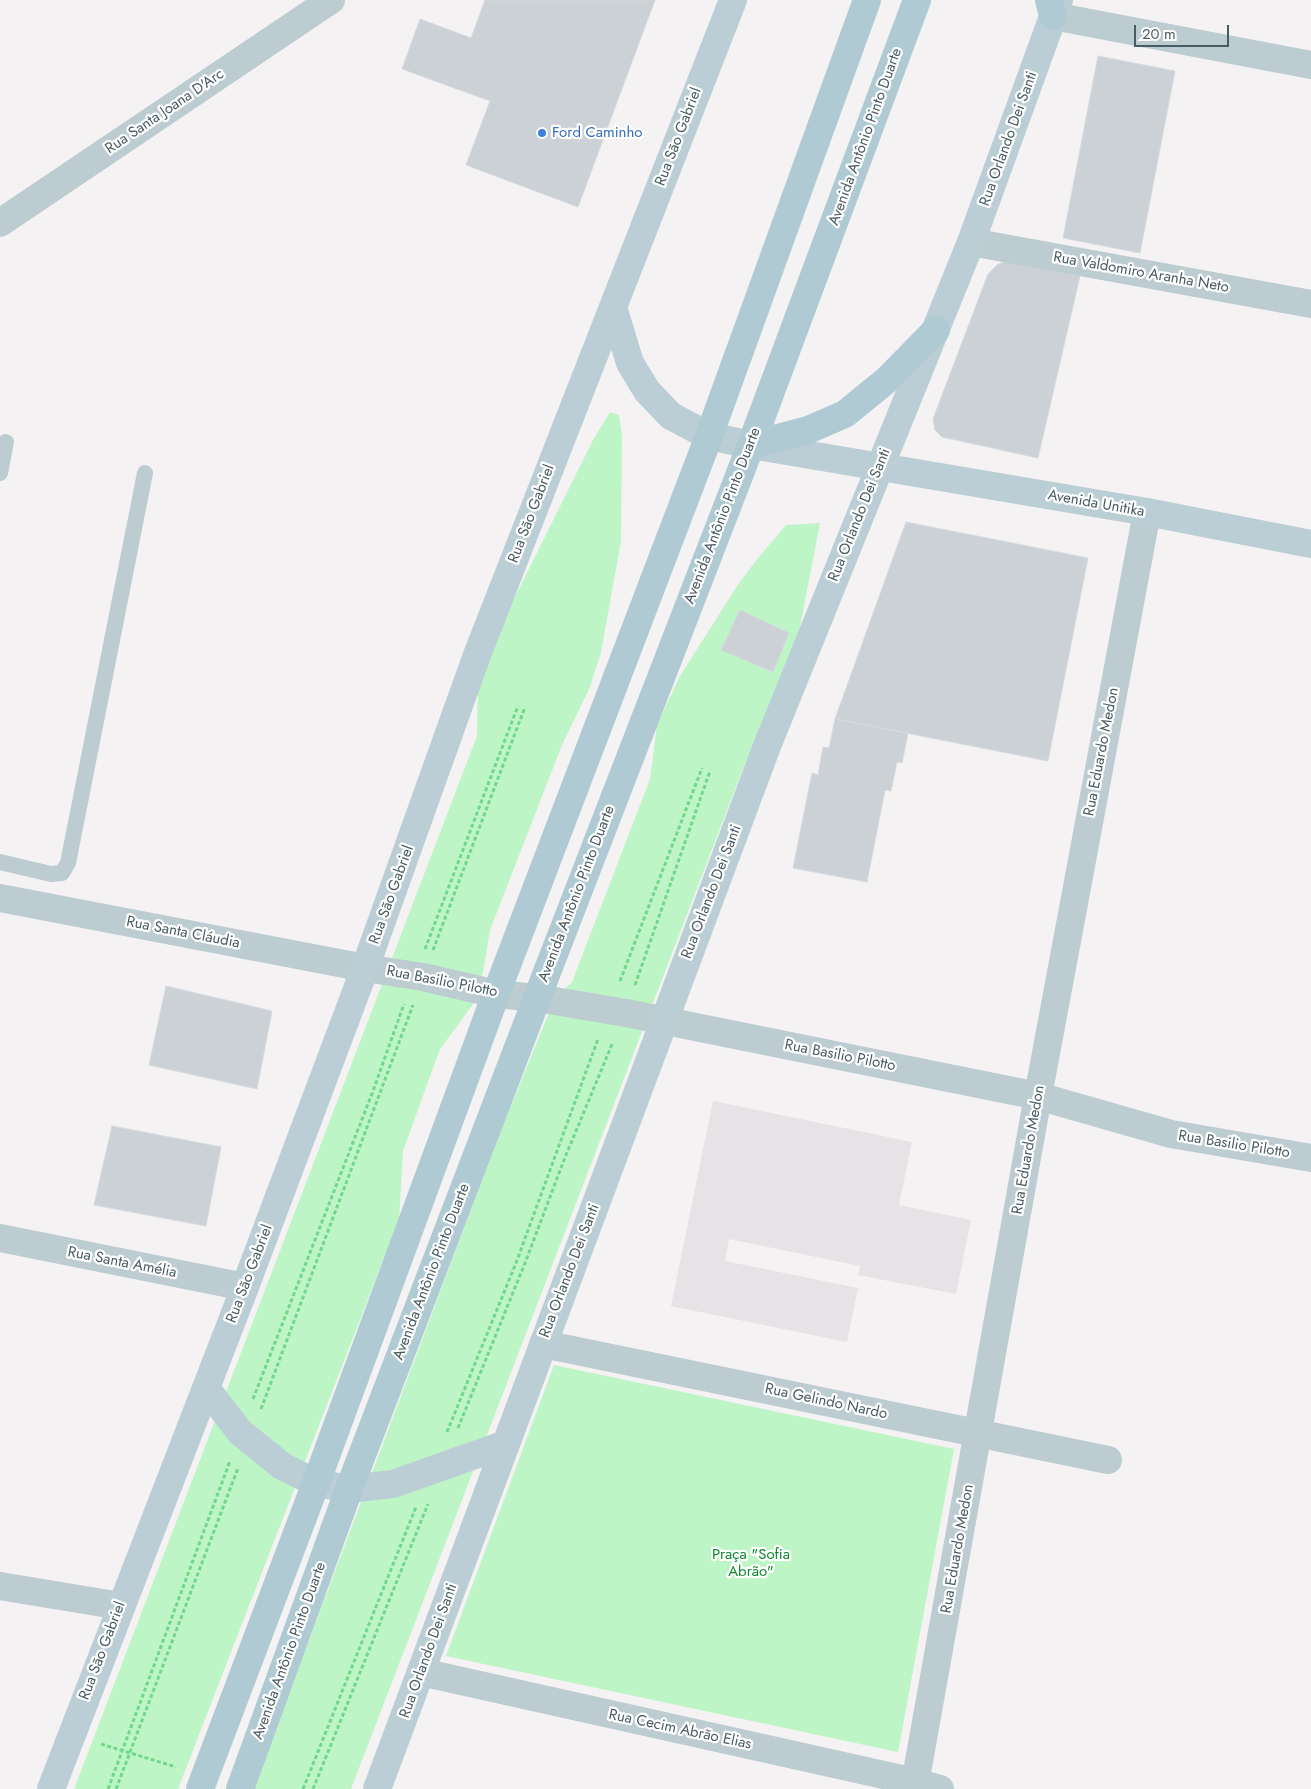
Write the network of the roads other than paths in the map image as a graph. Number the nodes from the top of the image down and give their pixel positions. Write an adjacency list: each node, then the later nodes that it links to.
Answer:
1 (331, 0): 7 (street, Rua Santa Joana D'Arc)
2 (733, 0): 10 (main road, Rua São Gabriel)
3 (867, 0): 12 (main road)
4 (917, 0): 14 (main road, Avenida Antônio Pinto Duarte)
5 (1054, 5): 6 (street); 8 (main road, Rua Orlando Dei Santi)
6 (1311, 65)
7 (0, 223)
8 (971, 242): 9 (street, Rua Valdomiro Aranha Neto); 11 (main road, Rua Orlando Dei Santi)
9 (1311, 304)
10 (613, 307): 12 (main road, Avenida Unitika); 22 (main road, Rua São Gabriel)
11 (936, 330): 14 (main road); 15 (main road, Rua Orlando Dei Santi)
12 (709, 436): 14 (main road, Avenida Unitika); 23 (main road)
13 (6, 442): 16 (lane)
14 (751, 445): 15 (main road, Avenida Unitika); 24 (main road, Avenida Antônio Pinto Duarte)
15 (880, 467): 18 (main road, Avenida Unitika); 25 (main road, Rua Orlando Dei Santi)
16 (0, 473)
17 (145, 473): 20 (lane)
18 (1147, 512): 19 (main road, Avenida Unitika); 26 (street, Rua Eduardo Medon)
19 (1311, 544)
20 (0, 862)
21 (0, 898): 22 (street, Rua Santa Cláudia)
22 (365, 968): 23 (street, Rua Basilio Pilotto); 29 (main road, Rua São Gabriel)
23 (496, 994): 24 (street, Rua Basilio Pilotto); 35 (main road)
24 (537, 998): 25 (street, Rua Basilio Pilotto); 36 (main road, Avenida Antônio Pinto Duarte)
25 (664, 1021): 26 (street, Rua Basilio Pilotto); 30 (main road, Rua Orlando Dei Santi)
26 (1038, 1096): 27 (street, Rua Basilio Pilotto); 32 (street, Rua Eduardo Medon)
27 (1311, 1158)
28 (0, 1238): 29 (street, Rua Santa Amélia)
29 (245, 1287): 31 (main road, Rua São Gabriel)
30 (543, 1344): 32 (street, Rua Gelindo Nardo); 33 (main road, Rua Orlando Dei Santi)
31 (206, 1388): 35 (main road); 38 (main road, Rua São Gabriel)
32 (979, 1434): 34 (street, Rua Gelindo Nardo); 41 (street, Rua Eduardo Medon)
33 (506, 1444): 36 (main road); 39 (main road, Rua Orlando Dei Santi)
34 (1108, 1460)
35 (316, 1482): 36 (main road); 40 (main road)
36 (349, 1489): 43 (main road, Avenida Antônio Pinto Duarte)
37 (0, 1586): 38 (street)
38 (121, 1606): 42 (main road, Rua São Gabriel)
39 (421, 1672): 41 (street, Rua Cecim Abrão Elias); 44 (main road, Rua Orlando Dei Santi)
40 (202, 1782)
41 (923, 1787)
42 (50, 1789)
43 (240, 1789)
44 (377, 1789)

